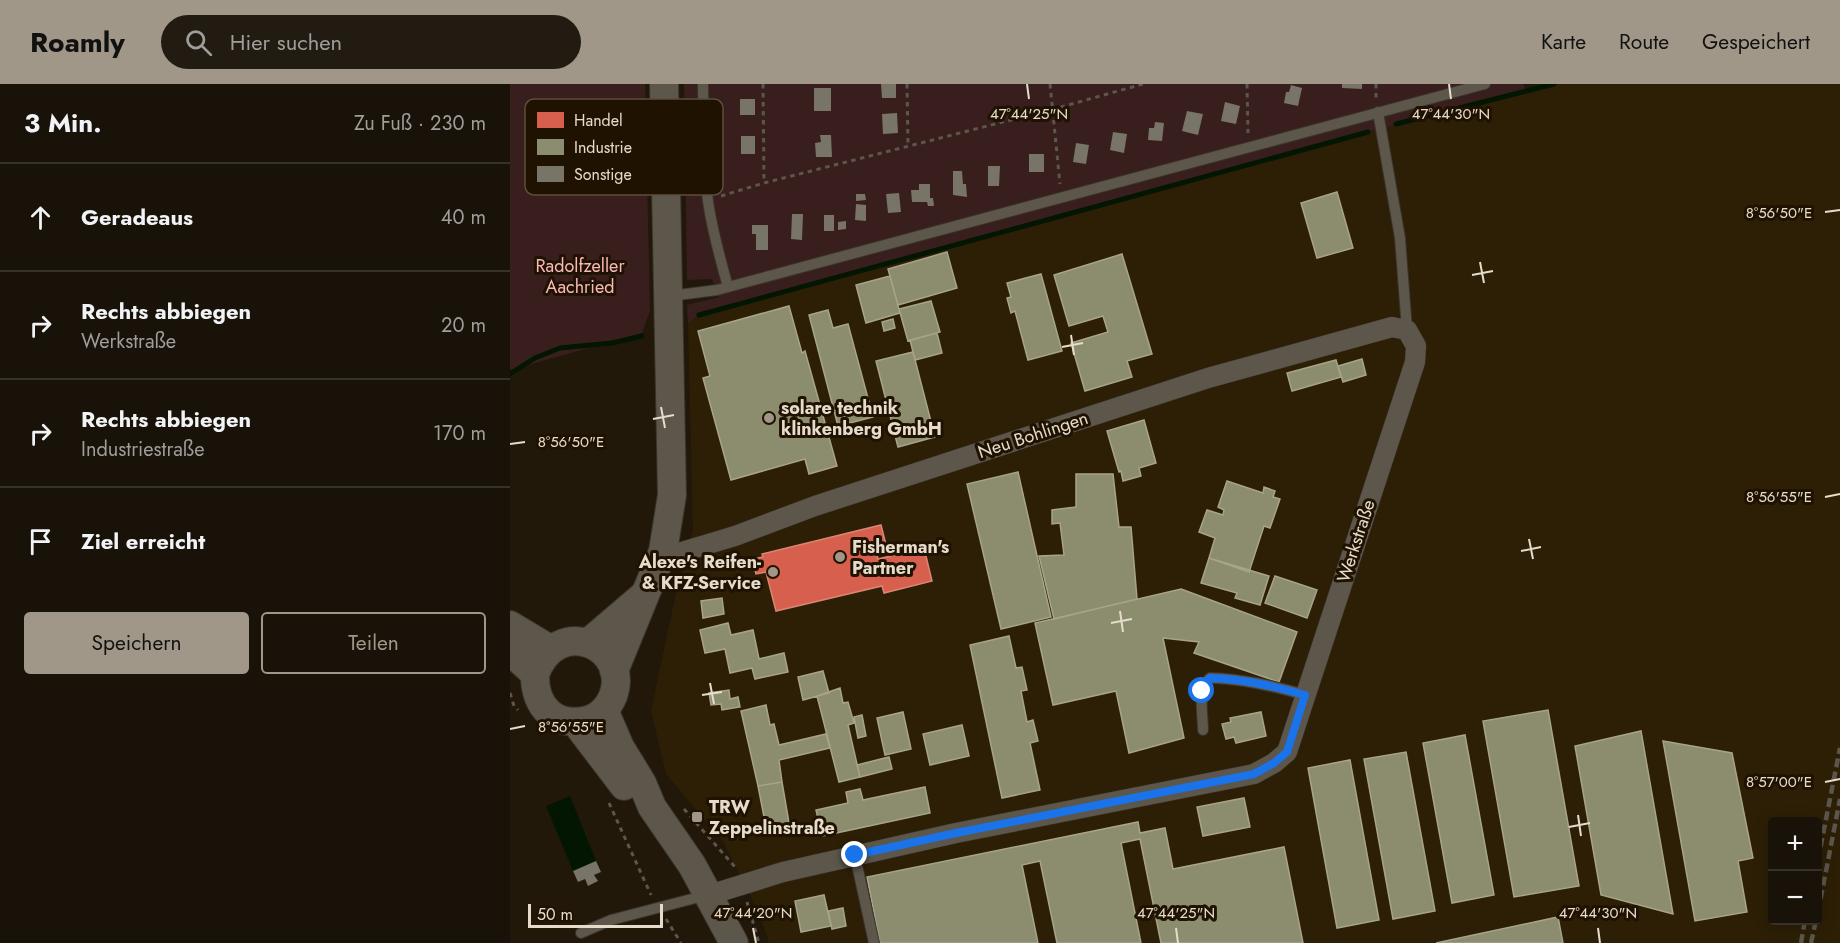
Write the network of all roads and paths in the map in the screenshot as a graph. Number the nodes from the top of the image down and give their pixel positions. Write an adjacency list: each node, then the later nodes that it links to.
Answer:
1 (664, 84): 9 (main road)
2 (703, 84): 10 (lane)
3 (763, 84): 15 (path)
4 (907, 84): 13 (path)
5 (1050, 84): 11 (path)
6 (1143, 84): 11 (path)
7 (1247, 84): 14 (path)
8 (1485, 84): 12 (lane)
9 (664, 99)
10 (703, 99)
11 (1054, 109): 13 (path); 18 (path)
12 (1378, 112): 14 (lane); 22 (lane)
13 (908, 146): 15 (path)
14 (1250, 146): 18 (lane)
15 (764, 183): 19 (path)
16 (666, 195): 21 (main road)
17 (708, 195): 19 (lane)
18 (1063, 196): 20 (lane)
19 (708, 200): 20 (lane)
20 (728, 287): 21 (lane)
21 (667, 296): 23 (main road)
22 (1407, 330): 23 (street, Neu Bohlingen); 31 (street, Werkstraße)
23 (663, 551): 24 (main road)
24 (646, 593): 26 (main road); 29 (main road)
25 (510, 626): 27 (main road)
26 (588, 643): 27 (main road); 29 (main road)
27 (550, 649): 30 (main road)
28 (510, 651): 30 (main road)
29 (614, 671): 32 (main road)
30 (535, 674): 33 (main road)
31 (1305, 695): 34 (lane); 38 (street, Werkstraße)
32 (604, 710): 33 (main road); 36 (main road)
33 (576, 723): 36 (main road)
34 (1203, 730)
35 (606, 797): 41 (path)
36 (652, 807): 40 (main road)
37 (681, 807): 39 (path)
38 (855, 855): 39 (street); 46 (lane)
39 (741, 885): 40 (street); 45 (path)
40 (710, 895): 41 (lane); 44 (main road)
41 (659, 907): 42 (lane); 43 (path)
42 (580, 933)
43 (681, 943)
44 (734, 943)
45 (759, 943)
46 (874, 943)

